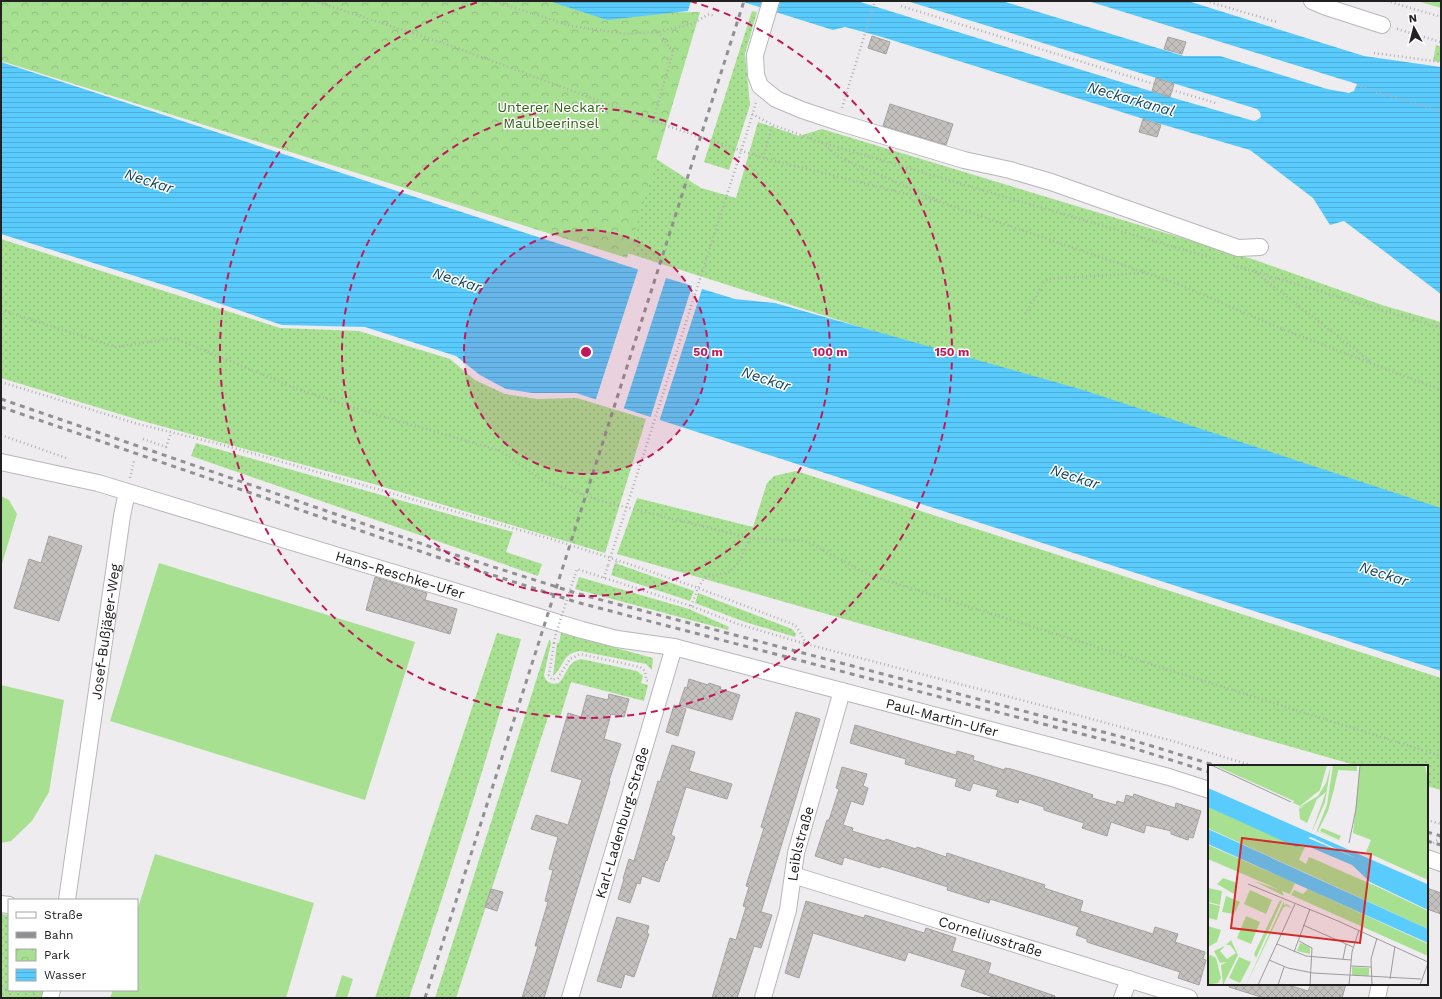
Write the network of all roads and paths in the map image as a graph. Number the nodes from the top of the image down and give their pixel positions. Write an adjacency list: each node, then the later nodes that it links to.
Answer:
1 (314, 1): 23 (path)
2 (492, 1): 13 (path)
3 (771, 1): 24 (street)
4 (875, 1): 24 (path)
5 (1206, 1): 11 (path)
6 (1312, 1): 12 (street)
7 (1387, 1): 10 (path)
8 (901, 6): 17 (path)
9 (714, 16): 13 (path)
10 (1441, 17)
11 (1277, 22)
12 (1382, 25): 14 (path)
13 (658, 32): 23 (path)
14 (1441, 42)
15 (1374, 53): 16 (path)
16 (1441, 62)
17 (1154, 84)
18 (1357, 86): 21 (path)
19 (1172, 90): 20 (path)
20 (1216, 103)
21 (1441, 111)
22 (752, 114): 26 (path)
23 (653, 121): 28 (path)
24 (838, 122): 30 (street)
25 (750, 123): 50 (path, bridge)
26 (773, 125): 27 (path); 28 (path)
27 (820, 142): 29 (path); 31 (path)
28 (763, 158): 29 (path)
29 (944, 203): 34 (path)
30 (1260, 247)
31 (1219, 260)
32 (1226, 262): 33 (path)
33 (1253, 271): 37 (path); 38 (path)
34 (1145, 272): 36 (path); 38 (path)
35 (1, 310): 47 (path)
36 (1025, 314)
37 (1441, 328)
38 (1373, 364): 40 (path)
39 (1, 382): 41 (path)
40 (1441, 390)
41 (172, 433): 42 (path); 48 (path)
42 (143, 439)
43 (134, 461): 45 (path)
44 (1, 462): 46 (street)
45 (132, 469)
46 (127, 492): 54 (street, Hans-Reschke-Ufer); 65 (street, Josef-Bußjäger-Weg)
47 (750, 538): 51 (path); 57 (path)
48 (617, 560): 49 (path); 51 (path)
49 (614, 570)
50 (604, 578): 52 (path); 55 (path, bridge)
51 (698, 588): 52 (path); 53 (path)
52 (691, 606): 53 (path)
53 (806, 644): 58 (path)
54 (674, 647): 56 (street, Paul-Martin-Ufer); 70 (street, Karl-Ladenburg-Straße)
55 (640, 667)
56 (842, 691): 59 (street, Paul-Martin-Ufer); 64 (street, Leiblstraße)
57 (1441, 756)
58 (1249, 765)
59 (1208, 790)
60 (1428, 820): 61 (path)
61 (1441, 824)
62 (1428, 858): 63 (street)
63 (1441, 863)
64 (793, 876): 66 (street, Corneliusstraße); 71 (street, Leiblstraße)
65 (67, 899)
66 (1129, 980): 72 (street); 73 (street, Corneliusstraße)
67 (1380, 985): 74 (street)
68 (21, 991): 69 (path)
69 (51, 994)
70 (570, 998)
71 (763, 998)
72 (1122, 998)
73 (1189, 998)
74 (1377, 998)

